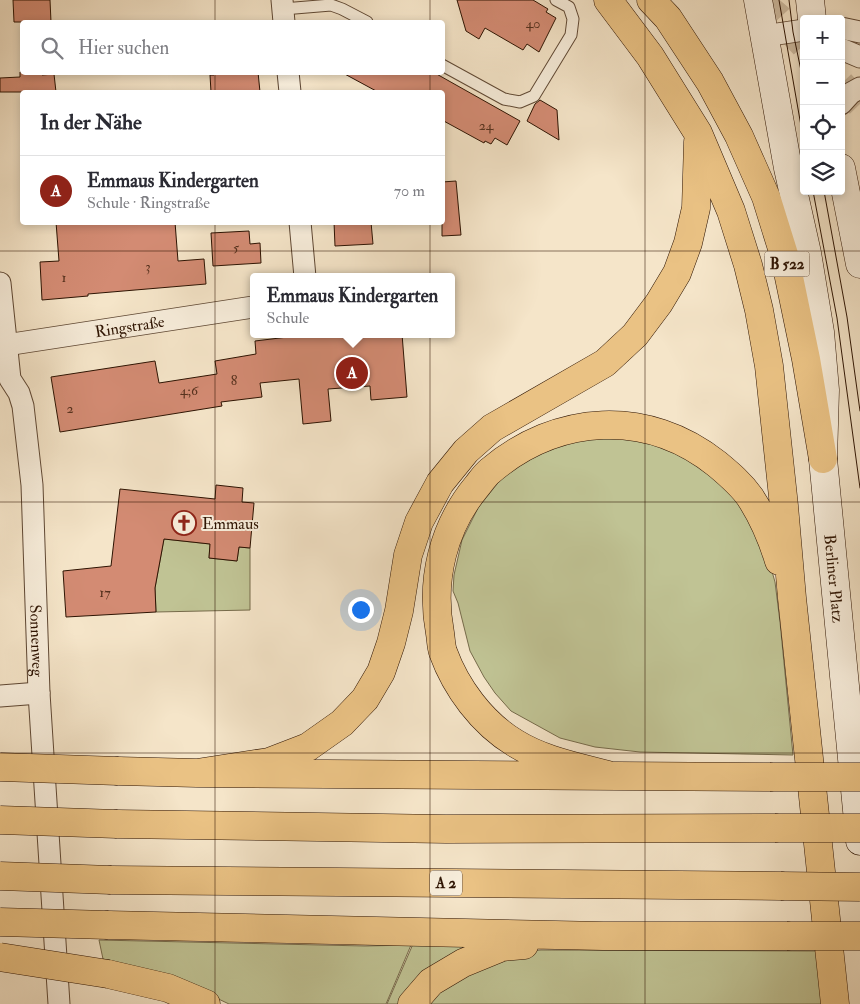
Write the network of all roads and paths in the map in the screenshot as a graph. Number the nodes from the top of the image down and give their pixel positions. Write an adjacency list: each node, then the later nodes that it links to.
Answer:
1 (556, 0): 16 (lane)
2 (608, 0): 21 (highway)
3 (651, 0): 29 (highway, B 522)
4 (758, 0): 12 (main road, Berliner Platz)
5 (810, 0): 7 (main road)
6 (283, 11): 8 (lane)
7 (812, 15)
8 (363, 20)
9 (845, 29): 11 (street)
10 (800, 31): 12 (street)
11 (860, 32)
12 (764, 36): 13 (street); 29 (main road, Berliner Platz)
13 (800, 41)
14 (845, 50): 15 (street)
15 (860, 56)
16 (445, 66)
17 (288, 75): 19 (street)
18 (860, 88): 20 (street)
19 (290, 90)
20 (845, 100)
21 (698, 133): 30 (highway); 35 (highway)
22 (845, 188): 24 (main road)
23 (300, 225): 25 (street)
24 (860, 264)
25 (305, 273)
26 (0, 282): 28 (street, Sonnenweg)
27 (250, 307): 28 (street, Ringstraße)
28 (6, 345): 31 (street, Sonnenweg)
29 (822, 459): 34 (main road, Berliner Platz)
30 (792, 598): 36 (highway); 49 (highway)
31 (39, 693): 32 (street); 46 (street, Sonnenweg)
32 (0, 696)
33 (0, 767): 35 (highway, bridge)
34 (856, 767): 36 (highway, bridge); 39 (main road, Berliner Platz)
35 (197, 773): 36 (highway)
36 (611, 776)
37 (0, 820): 38 (highway, bridge)
38 (860, 828)
39 (860, 841)
40 (0, 876): 41 (highway, A 2, bridge)
41 (860, 887)
42 (0, 922): 43 (highway, bridge)
43 (603, 936): 44 (highway, bridge); 48 (highway)
44 (860, 936)
45 (0, 957): 47 (highway, bridge)
46 (59, 1004)
47 (206, 1004)
48 (412, 1004)
49 (835, 1004)

